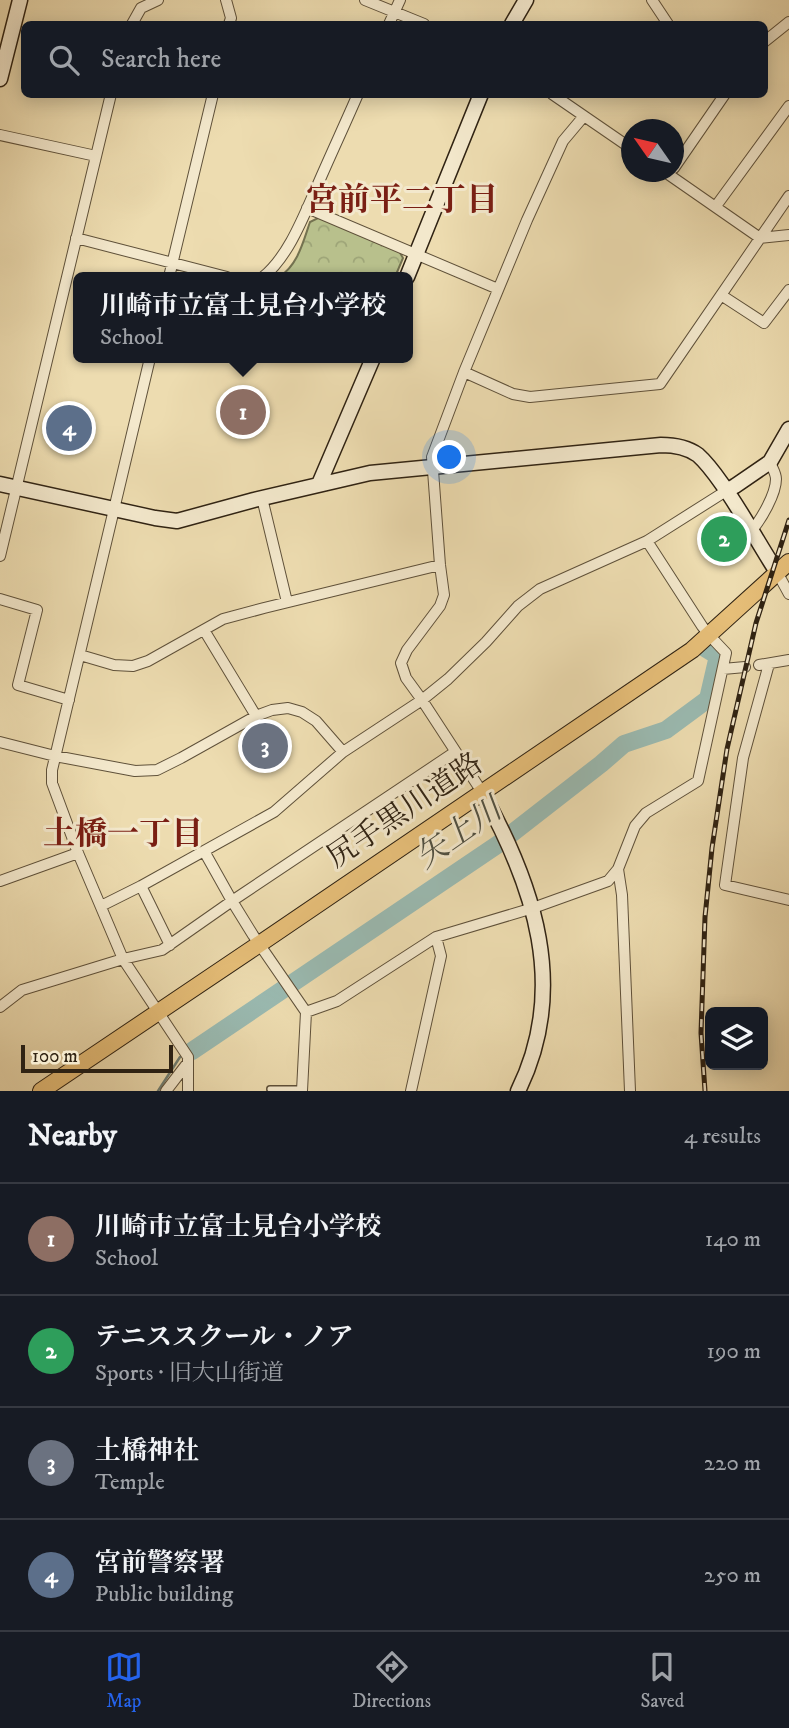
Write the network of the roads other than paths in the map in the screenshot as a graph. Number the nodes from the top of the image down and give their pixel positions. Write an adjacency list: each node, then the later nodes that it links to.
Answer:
1 (20, 0): 17 (street)
2 (158, 0): 9 (street)
3 (226, 0): 10 (street)
4 (365, 0): 8 (street)
5 (400, 0): 8 (street)
6 (526, 0): 13 (street)
7 (652, 0): 14 (street)
8 (395, 12): 11 (street); 12 (street)
9 (134, 21)
10 (230, 21)
11 (390, 21)
12 (417, 21)
13 (514, 21)
14 (666, 21)
15 (789, 22): 16 (street)
16 (768, 40)
17 (0, 79)
18 (110, 98): 29 (street)
19 (212, 98): 38 (street)
20 (356, 98): 33 (street)
21 (479, 98): 37 (street)
22 (558, 98): 25 (street)
23 (722, 98): 28 (street)
24 (789, 106): 32 (street)
25 (584, 116): 27 (street); 43 (street)
26 (0, 135): 29 (street)
27 (621, 141)
28 (684, 151)
29 (96, 156): 36 (street)
30 (684, 182): 32 (street)
31 (789, 196): 35 (street)
32 (716, 206): 35 (street)
33 (307, 208): 37 (street); 41 (street)
34 (789, 235): 35 (street)
35 (760, 238): 45 (street)
36 (76, 239): 38 (street); 54 (street)
37 (416, 254): 42 (street); 43 (street)
38 (172, 264): 39 (street); 40 (street)
39 (170, 272)
40 (206, 272)
41 (269, 272)
42 (409, 272)
43 (498, 289): 48 (street)
44 (789, 289): 45 (street)
45 (721, 295): 48 (street)
46 (149, 363): 57 (street)
47 (371, 363): 53 (street)
48 (464, 372): 51 (street)
49 (789, 429): 50 (street)
50 (770, 462): 55 (street); 58 (street)
51 (433, 466): 53 (street); 55 (street); 61 (street)
52 (0, 484): 54 (street)
53 (319, 484): 56 (street)
54 (17, 488): 57 (street); 60 (street)
55 (726, 491): 58 (street); 59 (street)
56 (262, 498): 57 (street); 65 (street)
57 (115, 509): 68 (street)
58 (751, 531): 62 (street)
59 (647, 541): 67 (street); 73 (street)
60 (0, 556)
61 (440, 565): 65 (street); 73 (street)
62 (783, 567): 63 (street); 67 (main road, 尻手黒川道路)
63 (789, 594)
64 (0, 599): 72 (street)
65 (287, 602): 66 (street)
66 (205, 630): 68 (street); 74 (street)
67 (709, 635): 71 (street); 79 (main road, 尻手黒川道路)
68 (80, 655): 72 (street)
69 (789, 660): 85 (street)
70 (745, 667): 71 (street)
71 (723, 669): 82 (street)
72 (69, 700): 78 (street)
73 (422, 700): 76 (street); 77 (street)
74 (256, 716): 76 (street); 78 (street)
75 (0, 742): 78 (street)
76 (343, 752): 80 (street)
77 (455, 752): 79 (street); 86 (street)
78 (55, 756): 81 (street)
79 (482, 792): 88 (street); 90 (main road, 尻手黒川道路)
80 (204, 851): 84 (street); 86 (street)
81 (78, 853): 83 (street); 87 (street)
82 (618, 869): 88 (street); 104 (street)
83 (0, 881)
84 (141, 886): 87 (street); 91 (street)
85 (789, 900)
86 (232, 901): 90 (street); 91 (street)
87 (100, 906): 92 (street)
88 (533, 908): 89 (street); 103 (street)
89 (436, 937): 95 (street); 102 (street)
90 (259, 944): 94 (main road, 尻手黒川道路); 95 (street)
91 (170, 945): 92 (street)
92 (123, 959): 93 (street); 94 (street)
93 (0, 1007)
94 (157, 1012): 96 (street); 99 (main road, 尻手黒川道路)
95 (306, 1012): 98 (street)
96 (186, 1065): 100 (street); 101 (street)
97 (270, 1089): 98 (lane)
98 (302, 1090)
99 (41, 1091)
100 (166, 1091)
101 (188, 1091)
102 (411, 1091)
103 (518, 1091)
104 (630, 1091)

